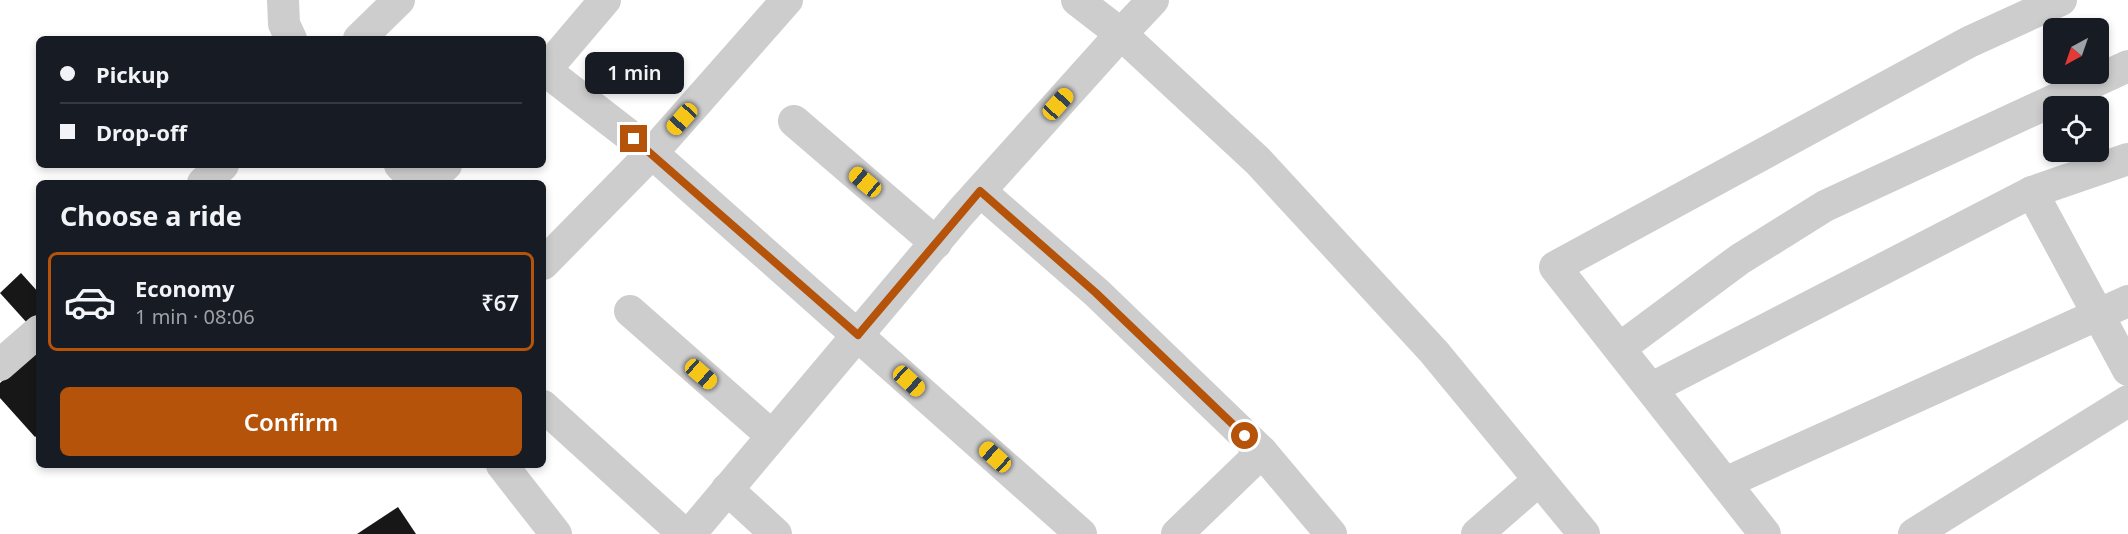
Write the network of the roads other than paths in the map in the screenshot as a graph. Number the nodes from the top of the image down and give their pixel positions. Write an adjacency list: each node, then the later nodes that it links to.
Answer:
1 (283, 0): 9 (street)
2 (399, 0): 10 (street)
3 (605, 0): 12 (street)
4 (787, 0): 15 (street)
5 (1077, 0): 8 (street)
6 (1153, 0): 8 (street)
7 (2061, 0): 32 (street)
8 (1121, 34): 23 (street); 41 (street)
9 (290, 36)
10 (362, 36)
11 (2128, 66): 32 (street)
12 (546, 70)
13 (546, 74): 15 (street)
14 (794, 121): 25 (street)
15 (652, 153): 26 (street); 31 (street)
16 (2128, 159): 24 (street)
17 (220, 168): 20 (street)
18 (403, 168): 21 (street)
19 (443, 168): 22 (street)
20 (206, 180)
21 (417, 180)
22 (430, 180)
23 (980, 191): 25 (street); 39 (street)
24 (2032, 192): 29 (street); 35 (street)
25 (936, 243): 31 (street)
26 (546, 261)
27 (2128, 301): 29 (street)
28 (630, 311): 38 (street)
29 (2098, 314): 34 (street); 42 (street)
30 (36, 334): 33 (street)
31 (858, 335): 38 (street); 48 (street)
32 (1620, 348): 35 (street)
33 (0, 365)
34 (2128, 370)
35 (1652, 388): 42 (street)
36 (2128, 401): 54 (street)
37 (546, 409): 45 (street)
38 (772, 436): 43 (street)
39 (1262, 452): 49 (street); 50 (street)
40 (504, 468): 44 (street)
41 (1539, 480): 51 (street); 52 (street)
42 (1725, 483): 53 (street)
43 (727, 489): 46 (street); 47 (street)
44 (556, 534)
45 (684, 534)
46 (690, 534)
47 (776, 534)
48 (1081, 534)
49 (1177, 534)
50 (1330, 534)
51 (1477, 534)
52 (1584, 534)
53 (1765, 534)
54 (1914, 534)

